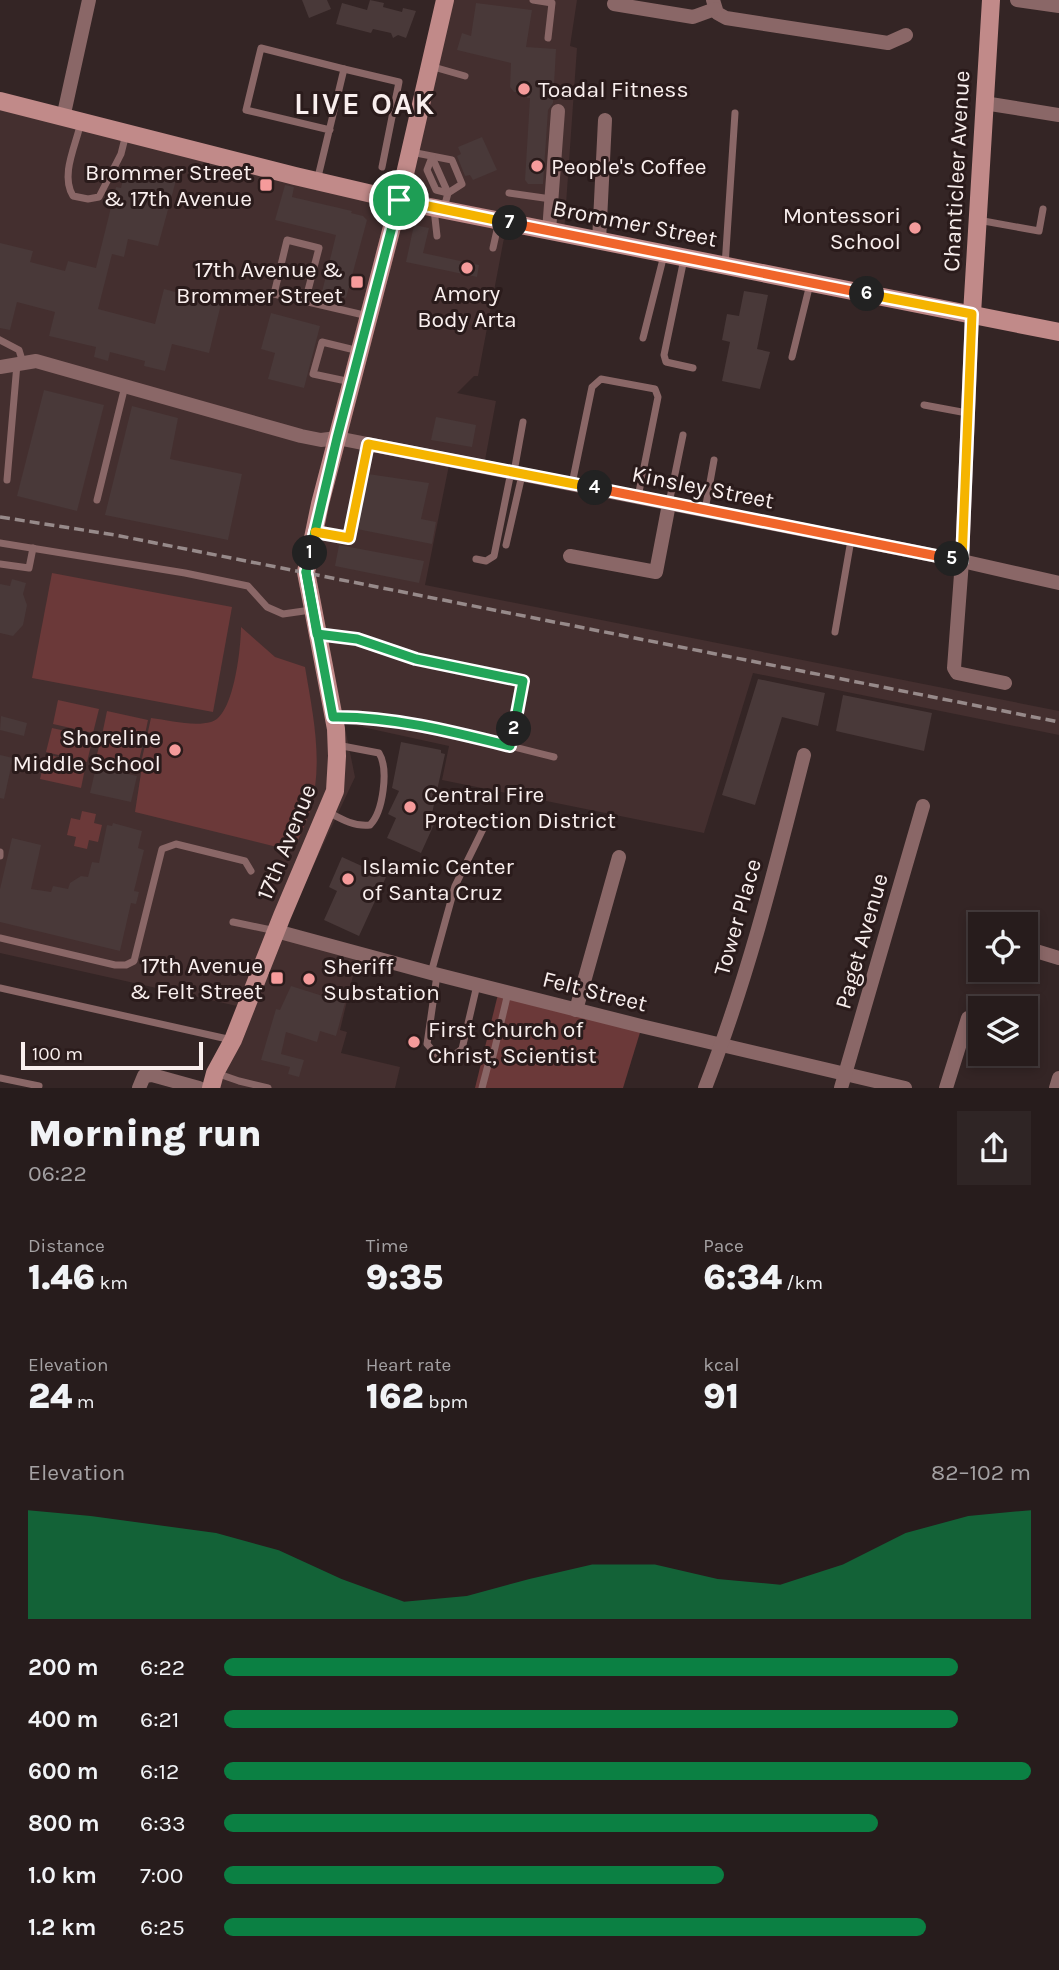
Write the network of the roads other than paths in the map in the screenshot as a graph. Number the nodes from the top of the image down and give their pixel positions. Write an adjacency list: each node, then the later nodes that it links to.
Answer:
1 (89, 0): 19 (street)
2 (445, 0): 11 (main road, 17th Avenue)
3 (533, 0): 10 (lane)
4 (991, 0): 15 (main road, Chanticleer Avenue)
5 (1017, 0): 8 (street)
6 (614, 4): 7 (street)
7 (714, 4): 9 (street)
8 (1059, 6)
9 (906, 35)
10 (548, 38)
11 (430, 66): 13 (lane); 23 (main road, 17th Avenue)
12 (344, 69): 21 (lane); 21 (lane); 25 (lane)
13 (464, 76)
14 (0, 101): 19 (main road, Brommer Street)
15 (984, 103): 18 (street); 32 (main road, Chanticleer Avenue)
16 (558, 111): 28 (street)
17 (735, 113): 40 (lane)
18 (1059, 115)
19 (72, 120): 22 (main road, Brommer Street); 22 (lane)
20 (605, 120): 36 (street)
21 (330, 130): 26 (lane)
22 (126, 134): 26 (main road, Brommer Street)
23 (410, 152): 24 (lane); 29 (main road, 17th Avenue)
24 (432, 157): 30 (lane); 30 (lane)
25 (382, 167)
26 (317, 181): 29 (main road, Brommer Street)
27 (509, 192): 28 (lane)
28 (551, 199): 34 (street)
29 (399, 200): 30 (main road, Brommer Street); 44 (main road, 17th Avenue)
30 (442, 204): 33 (main road, Brommer Street); 35 (lane)
31 (1043, 209): 32 (lane)
32 (977, 219): 43 (main road, Chanticleer Avenue)
33 (499, 221): 34 (main road, Brommer Street); 37 (lane)
34 (549, 231): 36 (main road, Brommer Street)
35 (438, 236)
36 (598, 241): 38 (main road, Brommer Street)
37 (493, 247)
38 (664, 254): 39 (main road, Brommer Street); 46 (lane)
39 (684, 258): 40 (main road, Brommer Street); 52 (lane)
40 (724, 266): 41 (main road, Brommer Street)
41 (810, 283): 43 (main road, Brommer Street); 49 (lane)
42 (305, 302): 42 (lane); 44 (lane)
43 (972, 314): 45 (main road, Brommer Street); 56 (street, Chanticleer Avenue)
44 (368, 317): 48 (main road, 17th Avenue)
45 (1059, 332)
46 (643, 338)
47 (0, 340): 50 (lane)
48 (359, 351): 53 (main road, 17th Avenue); 53 (lane)
49 (792, 357)
50 (20, 363): 51 (street); 54 (street); 63 (lane)
51 (0, 367)
52 (693, 368)
53 (351, 382): 59 (main road, 17th Avenue)
54 (125, 386): 59 (street); 66 (lane)
55 (924, 405): 56 (lane)
56 (967, 413): 76 (street, Chanticleer Avenue)
57 (523, 422): 62 (lane)
58 (683, 435): 67 (lane)
59 (337, 438): 60 (street, Kinsley Street); 69 (main road, 17th Avenue)
60 (368, 444): 62 (street, Kinsley Street); 69 (lane)
61 (714, 460): 68 (lane)
62 (516, 473): 64 (street, Kinsley Street); 72 (lane); 75 (lane)
63 (7, 481)
64 (572, 484): 65 (street, Kinsley Street); 65 (lane)
65 (638, 497): 67 (street, Kinsley Street)
66 (97, 500)
67 (669, 503): 68 (street, Kinsley Street); 74 (street)
68 (705, 510): 70 (street, Kinsley Street)
69 (315, 531): 79 (main road, 17th Avenue)
70 (851, 539): 76 (street, Kinsley Street); 80 (lane)
71 (0, 542): 73 (lane)
72 (506, 545)
73 (33, 548): 77 (lane); 79 (lane)
74 (570, 556)
75 (476, 559)
76 (962, 561): 78 (street, Kinsley Street); 82 (street, Chanticleer Avenue)
77 (0, 564)
78 (1059, 583)
79 (312, 610): 81 (main road, 17th Avenue)
80 (835, 632)
81 (317, 634): 83 (main road, 17th Avenue); 85 (lane)
82 (1004, 682)
83 (333, 717): 84 (main road, 17th Avenue); 85 (lane)
84 (337, 745): 89 (main road, 17th Avenue); 89 (lane)
85 (510, 746): 87 (lane)
86 (804, 755): 105 (street, Tower Place)
87 (554, 757)
88 (923, 806): 106 (street, Paget Avenue)
89 (326, 812): 94 (main road, 17th Avenue)
90 (484, 827): 98 (lane)
91 (619, 858): 102 (street)
92 (251, 871): 95 (lane)
93 (233, 922): 94 (lane)
94 (276, 931): 98 (street, Felt Street); 104 (main road, 17th Avenue)
95 (0, 938)
96 (1038, 952): 97 (street)
97 (1059, 958)
98 (434, 974): 99 (street, Felt Street); 99 (lane)
99 (477, 985): 101 (street, Felt Street)
100 (0, 988): 104 (lane)
101 (508, 993): 102 (street, Felt Street); 114 (lane)
102 (576, 1010): 105 (street, Felt Street)
103 (968, 1018): 118 (street)
104 (233, 1040): 109 (main road, 17th Avenue)
105 (722, 1045): 106 (street, Felt Street); 115 (street, Tower Place)
106 (846, 1073): 116 (street, Paget Avenue); 117 (street, Felt Street)
107 (0, 1078): 110 (lane)
108 (1059, 1078): 119 (street)
109 (213, 1080): 113 (lane)
110 (39, 1086)
111 (139, 1088): 112 (street)
112 (199, 1088)
113 (268, 1088)
114 (482, 1088)
115 (705, 1088)
116 (841, 1088)
117 (905, 1088)
118 (946, 1088)
119 (1056, 1088)

